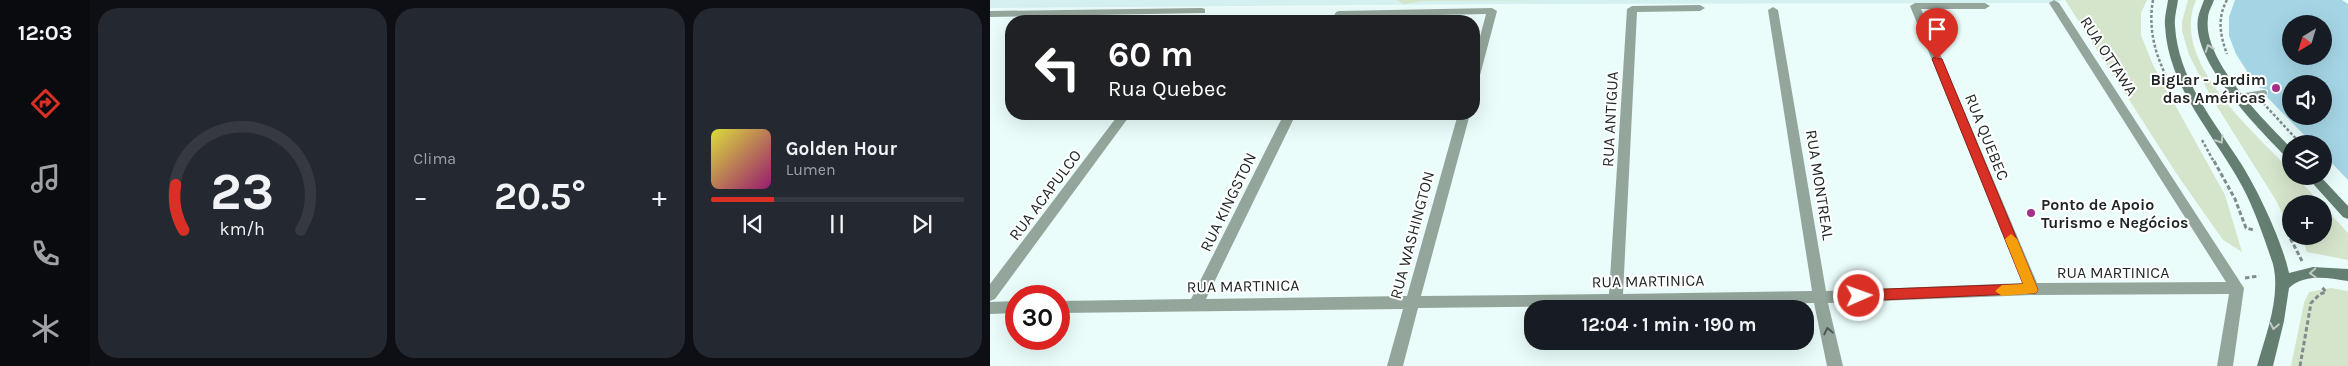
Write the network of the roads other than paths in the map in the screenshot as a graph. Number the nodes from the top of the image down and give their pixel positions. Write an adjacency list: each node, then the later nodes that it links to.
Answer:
1 (2173, 0): 20 (main road, one-way to 20)
2 (2209, 0): 12 (main road, one-way to 2)
3 (2054, 3): 21 (street, RUA OTTAWA)
4 (1985, 6): 22 (street, RUA QUEBEC)
5 (1700, 8): 25 (street, RUA ANTIGUA)
6 (1773, 10): 24 (street, RUA MONTREAL)
7 (990, 14): 8 (street)
8 (1199, 15)
9 (1404, 15): 10 (street)
10 (1480, 56)
11 (2264, 93): 12 (lane)
12 (2239, 97): 16 (main road)
13 (1121, 120): 23 (street, RUA ACAPULCO)
14 (1287, 120): 27 (street, RUA KINGSTON)
15 (1462, 120): 26 (street, RUA WASHINGTON)
16 (2282, 145)
17 (2321, 185): 18 (main road)
18 (2348, 214)
19 (2348, 275): 20 (main road, one-way to 20)
20 (2282, 286): 34 (main road, one-way to 34)
21 (2237, 288): 22 (street, RUA MARTINICA); 33 (street)
22 (2032, 290): 24 (street, RUA MARTINICA)
23 (990, 295)
24 (1820, 297): 25 (street, RUA MARTINICA); 32 (street, RUA MONTREAL, one-way to 24)
25 (1616, 299): 26 (street, RUA MARTINICA)
26 (1412, 302): 27 (street, RUA MARTINICA); 31 (street, RUA WASHINGTON)
27 (1196, 304): 29 (street, RUA MARTINICA)
28 (1005, 307): 30 (street)
29 (1070, 307)
30 (990, 308)
31 (1394, 366)
32 (1835, 366)
33 (2225, 366)
34 (2266, 366)

